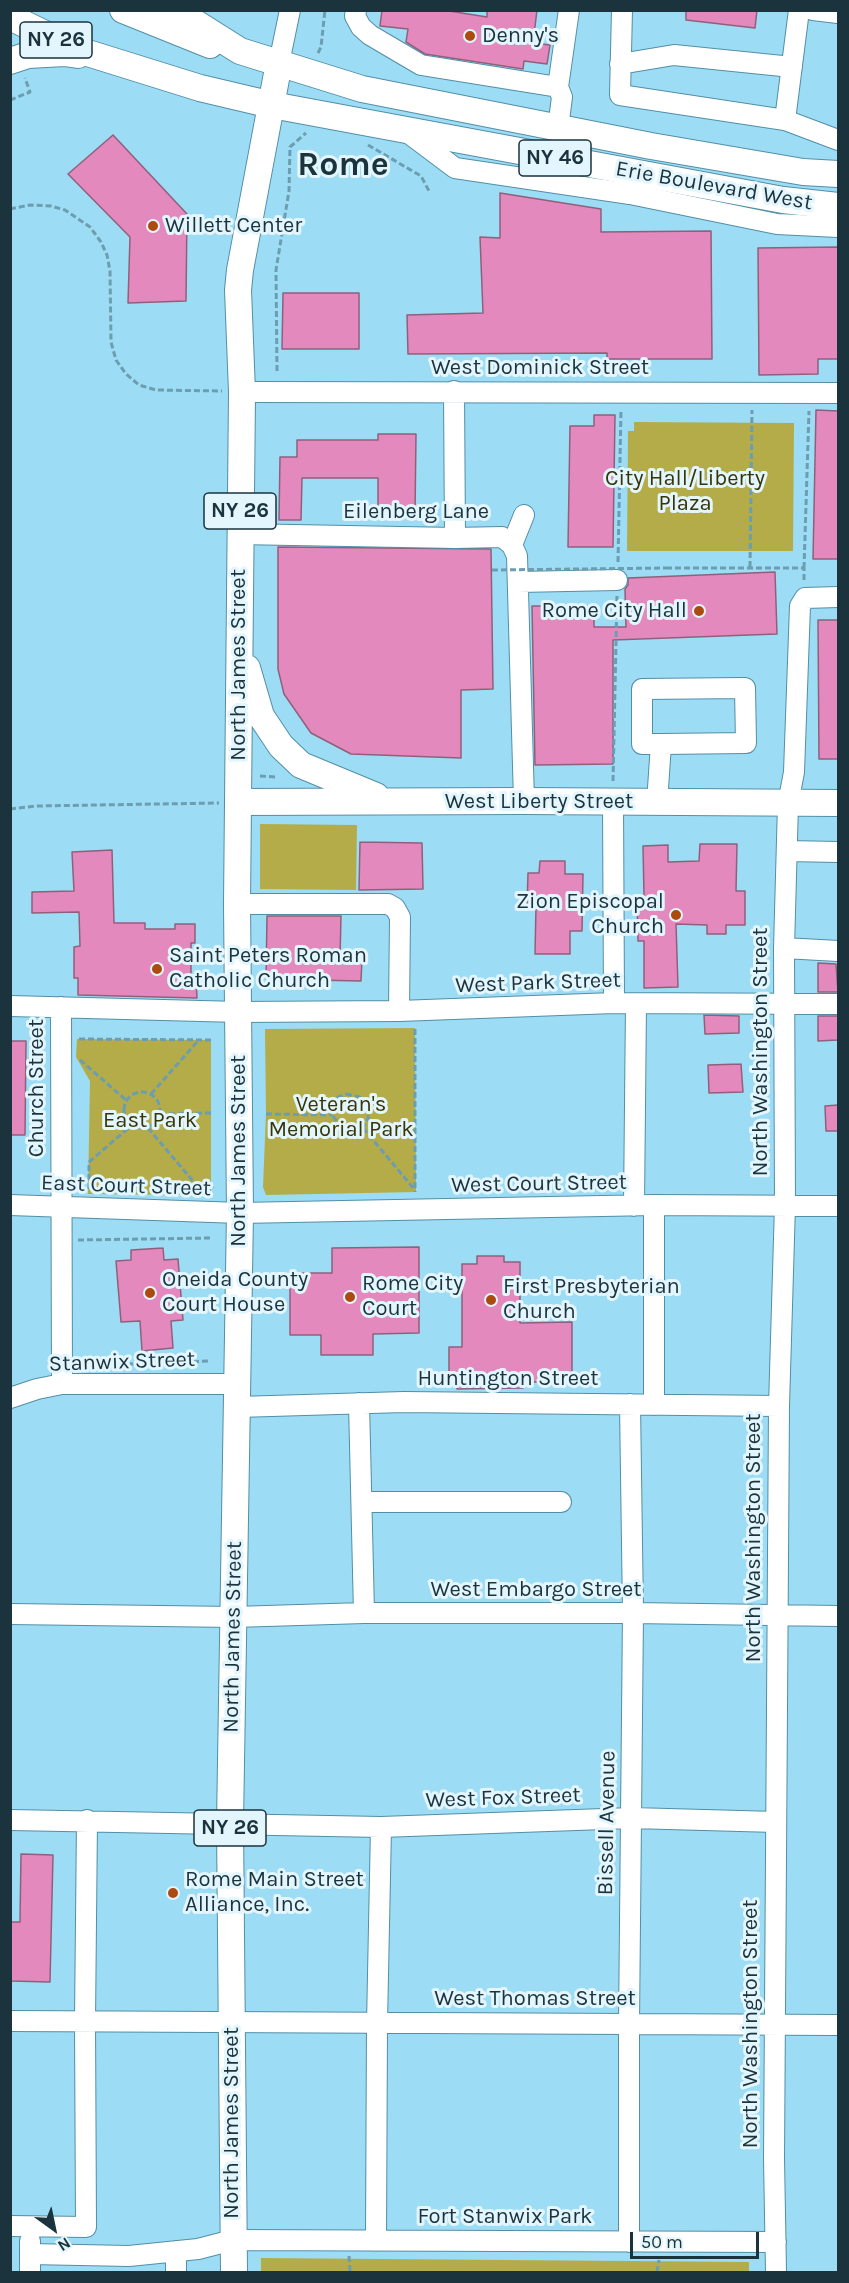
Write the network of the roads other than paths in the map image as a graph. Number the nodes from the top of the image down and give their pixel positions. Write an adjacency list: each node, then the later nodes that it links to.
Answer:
1 (123, 10): 11 (main road)
2 (175, 10): 11 (main road)
3 (290, 10): 14 (street)
4 (356, 10): 17 (street)
5 (569, 10): 17 (street)
6 (622, 10): 15 (street)
7 (799, 10): 16 (street)
8 (813, 10): 9 (street)
9 (838, 13)
10 (10, 18): 12 (main road, NY 26)
11 (240, 51): 14 (main road, Erie Boulevard West)
12 (104, 58): 13 (main road); 18 (main road, NY 26)
13 (10, 61)
14 (279, 63): 18 (main road, NY 26); 20 (main road, Erie Boulevard West / NY 46)
15 (620, 64): 16 (street); 19 (street)
16 (792, 67): 19 (street)
17 (558, 87): 20 (street)
18 (272, 105): 21 (main road, Erie Boulevard West / NY 46); 27 (main road, North James Street / NY 26)
19 (785, 120): 22 (street)
20 (558, 128): 23 (main road, Erie Boulevard West / NY 46)
21 (405, 130): 24 (main road, Erie Boulevard West / NY 46); 25 (street)
22 (838, 140)
23 (838, 174)
24 (838, 206)
25 (838, 227)
26 (454, 391): 27 (street, West Dominick Street); 28 (street, West Dominick Street); 31 (street)
27 (242, 392): 30 (main road, North James Street / NY 26)
28 (838, 393)
29 (524, 515): 32 (street)
30 (239, 534): 31 (street, Eilenberg Lane); 36 (main road, North James Street / NY 26)
31 (455, 538): 32 (street, Eilenberg Lane)
32 (512, 544): 34 (street, Eilenberg Lane)
33 (617, 580): 34 (street)
34 (518, 582): 38 (street, Eilenberg Lane)
35 (838, 597): 44 (street, North Washington Street)
36 (240, 629): 39 (main road, North James Street / NY 26); 40 (main road)
37 (661, 744): 37 (street); 42 (street)
38 (524, 801): 40 (main road, West Liberty Street); 41 (main road, West Liberty Street)
39 (239, 802): 40 (main road, West Liberty Street); 47 (main road, North James Street / NY 26)
40 (390, 802)
41 (613, 802): 42 (main road, West Liberty Street); 50 (street)
42 (657, 803): 44 (main road, West Liberty Street)
43 (838, 803): 44 (main road, West Liberty Street)
44 (788, 804): 45 (street, North Washington Street)
45 (787, 851): 46 (street); 48 (street, North Washington Street)
46 (838, 852)
47 (237, 904): 56 (street); 57 (main road, North James Street / NY 26)
48 (784, 948): 49 (street); 51 (street, North Washington Street)
49 (838, 951)
50 (614, 1003): 52 (street, West Park Street); 56 (street, West Park Street)
51 (785, 1003): 52 (street, West Park Street); 53 (street, West Park Street); 58 (street, North Washington Street)
52 (636, 1004): 61 (street)
53 (838, 1004)
54 (10, 1006): 55 (street, West Park Street)
55 (61, 1007): 57 (street, West Park Street); 63 (street, Church Street)
56 (399, 1011): 57 (street, West Park Street)
57 (239, 1012): 64 (main road, North James Street / NY 26)
58 (785, 1204): 60 (street, West Court Street); 62 (street, West Court Street); 71 (street, North Washington Street)
59 (10, 1205): 63 (street, East Court Street)
60 (654, 1205): 61 (street, West Court Street); 70 (street)
61 (634, 1206): 64 (street, West Court Street)
62 (838, 1206)
63 (60, 1208): 64 (street, East Court Street); 65 (street, Church Street)
64 (240, 1213): 66 (main road, North James Street / NY 26)
65 (62, 1384): 66 (street, Stanwix Street); 67 (street, Stanwix Street)
66 (237, 1395): 68 (street, Huntington Street); 78 (main road, North James Street / NY 26)
67 (10, 1398)
68 (359, 1403): 69 (street, Huntington Street); 72 (street)
69 (630, 1404): 70 (street, Huntington Street); 75 (street, Bissell Avenue)
70 (654, 1405): 71 (street, Huntington Street)
71 (779, 1406): 79 (street, North Washington Street)
72 (363, 1502): 73 (street); 74 (street)
73 (561, 1502)
74 (364, 1613): 75 (street, West Embargo Street); 78 (street, West Embargo Street)
75 (633, 1613): 79 (street, West Embargo Street); 80 (street, Bissell Avenue)
76 (10, 1614): 78 (street, West Embargo Street)
77 (838, 1616): 79 (street, West Embargo Street)
78 (234, 1617): 84 (main road, North James Street / NY 26)
79 (778, 1617): 83 (street, North Washington Street)
80 (632, 1818): 83 (street, West Fox Street); 85 (street, West Fox Street); 90 (street, Bissell Avenue)
81 (10, 1820): 82 (street, West Fox Street)
82 (87, 1820): 84 (street, West Fox Street); 87 (street)
83 (777, 1822): 91 (street, North Washington Street)
84 (230, 1823): 85 (street, West Fox Street); 88 (main road, North James Street / NY 26)
85 (381, 1827): 89 (street)
86 (10, 2021): 87 (street, West Thomas Street)
87 (85, 2021): 88 (street, West Thomas Street); 93 (street)
88 (231, 2022): 89 (street, West Thomas Street); 94 (main road, North James Street / NY 26)
89 (377, 2024): 90 (street, West Thomas Street); 95 (street)
90 (628, 2024): 91 (street, West Thomas Street); 96 (street, Bissell Avenue)
91 (775, 2025): 92 (street, West Thomas Street); 97 (street, North Washington Street)
92 (838, 2025)
93 (20, 2226): 99 (street)
94 (233, 2240): 95 (street, Fort Stanwix Park); 98 (street, Fort Stanwix Park); 101 (main road, North James Street / NY 26)
95 (376, 2241): 96 (street, Fort Stanwix Park)
96 (629, 2242): 97 (street, Fort Stanwix Park)
97 (776, 2242): 102 (street, North Washington Street)
98 (176, 2251): 99 (street, Fort Stanwix Park); 100 (street)
99 (30, 2263)
100 (176, 2272)
101 (234, 2272)
102 (776, 2272)

